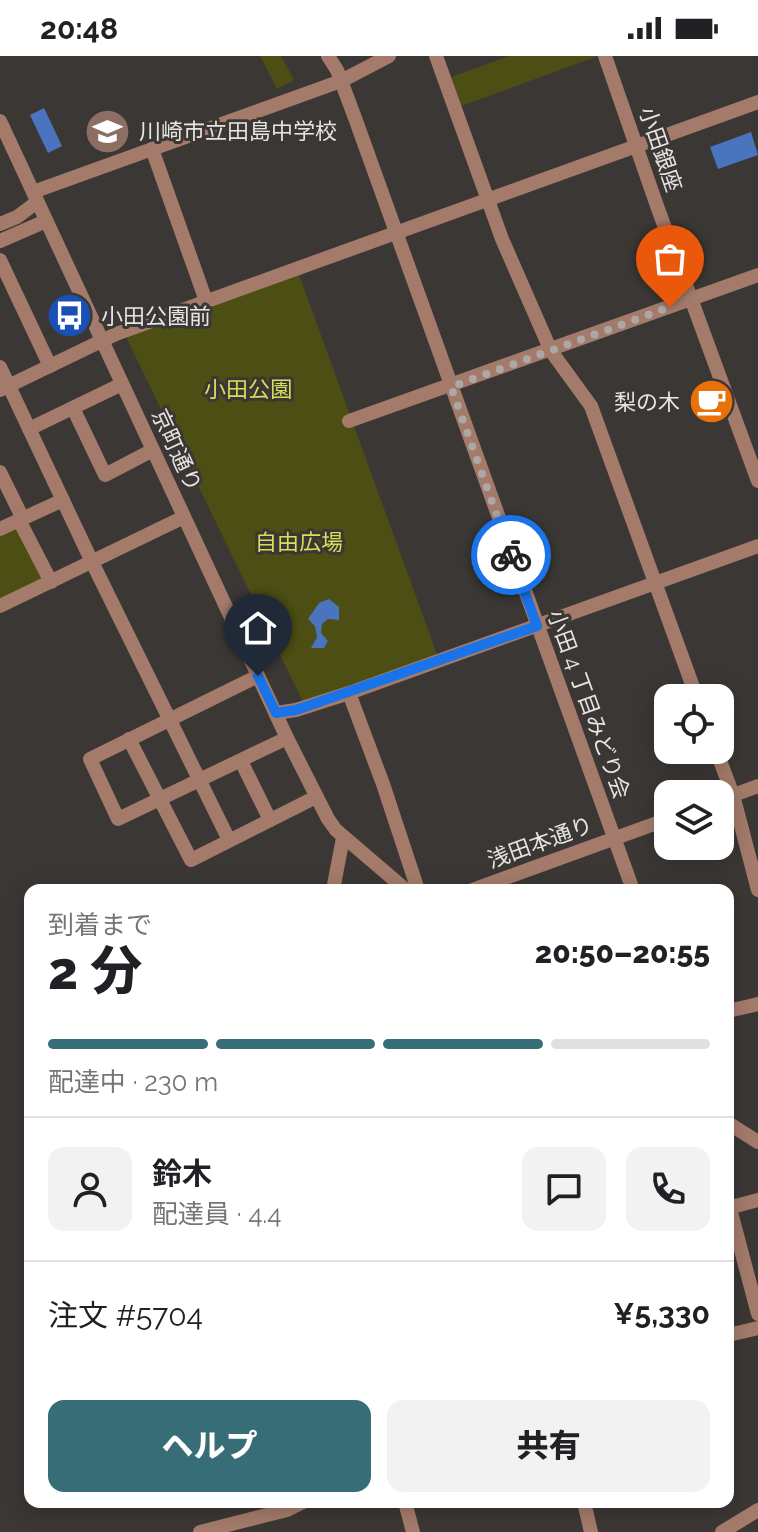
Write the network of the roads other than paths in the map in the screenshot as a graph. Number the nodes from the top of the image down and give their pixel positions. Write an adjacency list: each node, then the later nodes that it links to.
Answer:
1 (328, 56): 5 (street, 小田 4 丁目みどり会)
2 (389, 56): 5 (street)
3 (436, 56): 11 (street)
4 (605, 56): 8 (street, 小田銀座)
5 (341, 81): 9 (street); 14 (street, 小田 4 丁目みどり会)
6 (758, 102): 8 (street)
7 (0, 121): 10 (street, 京町通り)
8 (637, 147): 11 (street); 18 (street, 小田銀座)
9 (152, 149): 10 (street); 19 (street)
10 (35, 197): 12 (street, 京町通り); 13 (street)
11 (487, 200): 14 (street); 21 (street)
12 (46, 221): 15 (street); 20 (street, 京町通り)
13 (0, 224)
14 (397, 232): 19 (street); 25 (street, 小田 4 丁目みどり会)
15 (0, 241)
16 (0, 260): 22 (street)
17 (758, 275): 18 (street)
18 (693, 299): 21 (street); 32 (street, 小田銀座)
19 (206, 301): 20 (street)
20 (102, 340): 22 (street); 24 (street, 京町通り)
21 (551, 351): 25 (street); 40 (street)
22 (50, 366): 26 (street)
23 (0, 367): 26 (street)
24 (122, 384): 27 (street); 30 (street, 京町通り)
25 (451, 387): 28 (street); 42 (street, 小田 4 丁目みどり会)
26 (4, 388): 29 (street)
27 (73, 408): 29 (street); 30 (street)
28 (349, 421)
29 (29, 429): 33 (street)
30 (153, 450): 34 (street, 京町通り)
31 (0, 472): 35 (street)
32 (758, 481)
33 (63, 500): 35 (street); 38 (street)
34 (184, 517): 38 (street); 43 (street, 京町通り)
35 (21, 519): 36 (street); 39 (street)
36 (0, 529)
37 (758, 546): 40 (street)
38 (92, 562): 39 (street); 47 (street)
39 (51, 582): 41 (street)
40 (655, 583): 42 (street); 44 (street)
41 (0, 606)
42 (537, 626): 45 (street); 60 (street, 小田 4 丁目みどり会)
43 (258, 676): 46 (street, 京町通り); 47 (street)
44 (692, 684)
45 (349, 693): 46 (street); 64 (street)
46 (276, 713): 48 (street, 京町通り)
47 (169, 719): 49 (street); 51 (street)
48 (287, 738): 50 (street); 54 (street, 京町通り)
49 (129, 739): 55 (street); 55 (street)
50 (241, 761): 51 (street); 56 (street)
51 (199, 781): 55 (street); 61 (street)
52 (758, 786): 53 (street)
53 (734, 794)
54 (316, 797): 56 (street); 59 (street, 京町通り)
55 (160, 800): 61 (street)
56 (270, 820): 61 (street)
57 (734, 820): 67 (street)
58 (654, 824): 60 (street, 浅田本通り)
59 (343, 838): 62 (street); 63 (street, 京町通り)
60 (615, 838): 65 (street, 浅田本通り); 66 (street, 小田 4 丁目みどり会)
61 (229, 840)
62 (334, 884)
63 (399, 884)
64 (416, 884)
65 (488, 884)
66 (631, 884)
67 (758, 890)
68 (758, 1004): 69 (street)
69 (734, 1010)
70 (734, 1127): 71 (street)
71 (758, 1142)
72 (758, 1200): 73 (street)
73 (734, 1204)
74 (734, 1224): 75 (street)
75 (758, 1314)
76 (758, 1328): 77 (street)
77 (734, 1334)
78 (291, 1508): 82 (street)
79 (407, 1508): 84 (street)
80 (585, 1508): 85 (street)
81 (758, 1510): 86 (street)
82 (248, 1526): 83 (street)
83 (200, 1532)
84 (413, 1532)
85 (591, 1532)
86 (722, 1532)

